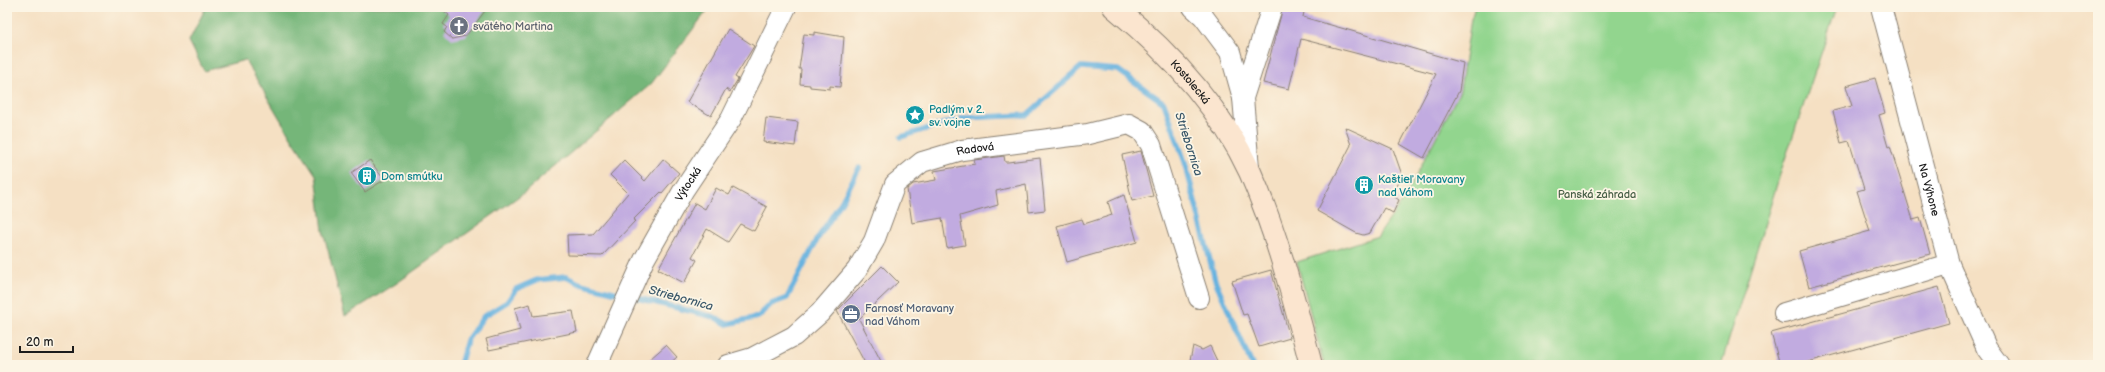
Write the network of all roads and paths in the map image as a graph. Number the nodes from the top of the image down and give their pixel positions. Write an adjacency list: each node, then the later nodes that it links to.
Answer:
1 (786, 7): 11 (street, Výtocká)
2 (1114, 7): 7 (main road, Kostolecká)
3 (1193, 7): 6 (street, Kostolecká)
4 (1272, 7): 6 (street, Kostolecká)
5 (1881, 7): 8 (street, Na Výhone)
6 (1243, 98): 7 (street, Kostolecká)
7 (1249, 171): 13 (main road, Kostolecká)
8 (1949, 264): 10 (street); 14 (street, Na Výhone)
9 (1199, 298): 12 (street, Radová)
10 (1784, 313)
11 (597, 365)
12 (728, 365)
13 (1311, 365)
14 (1998, 365)

